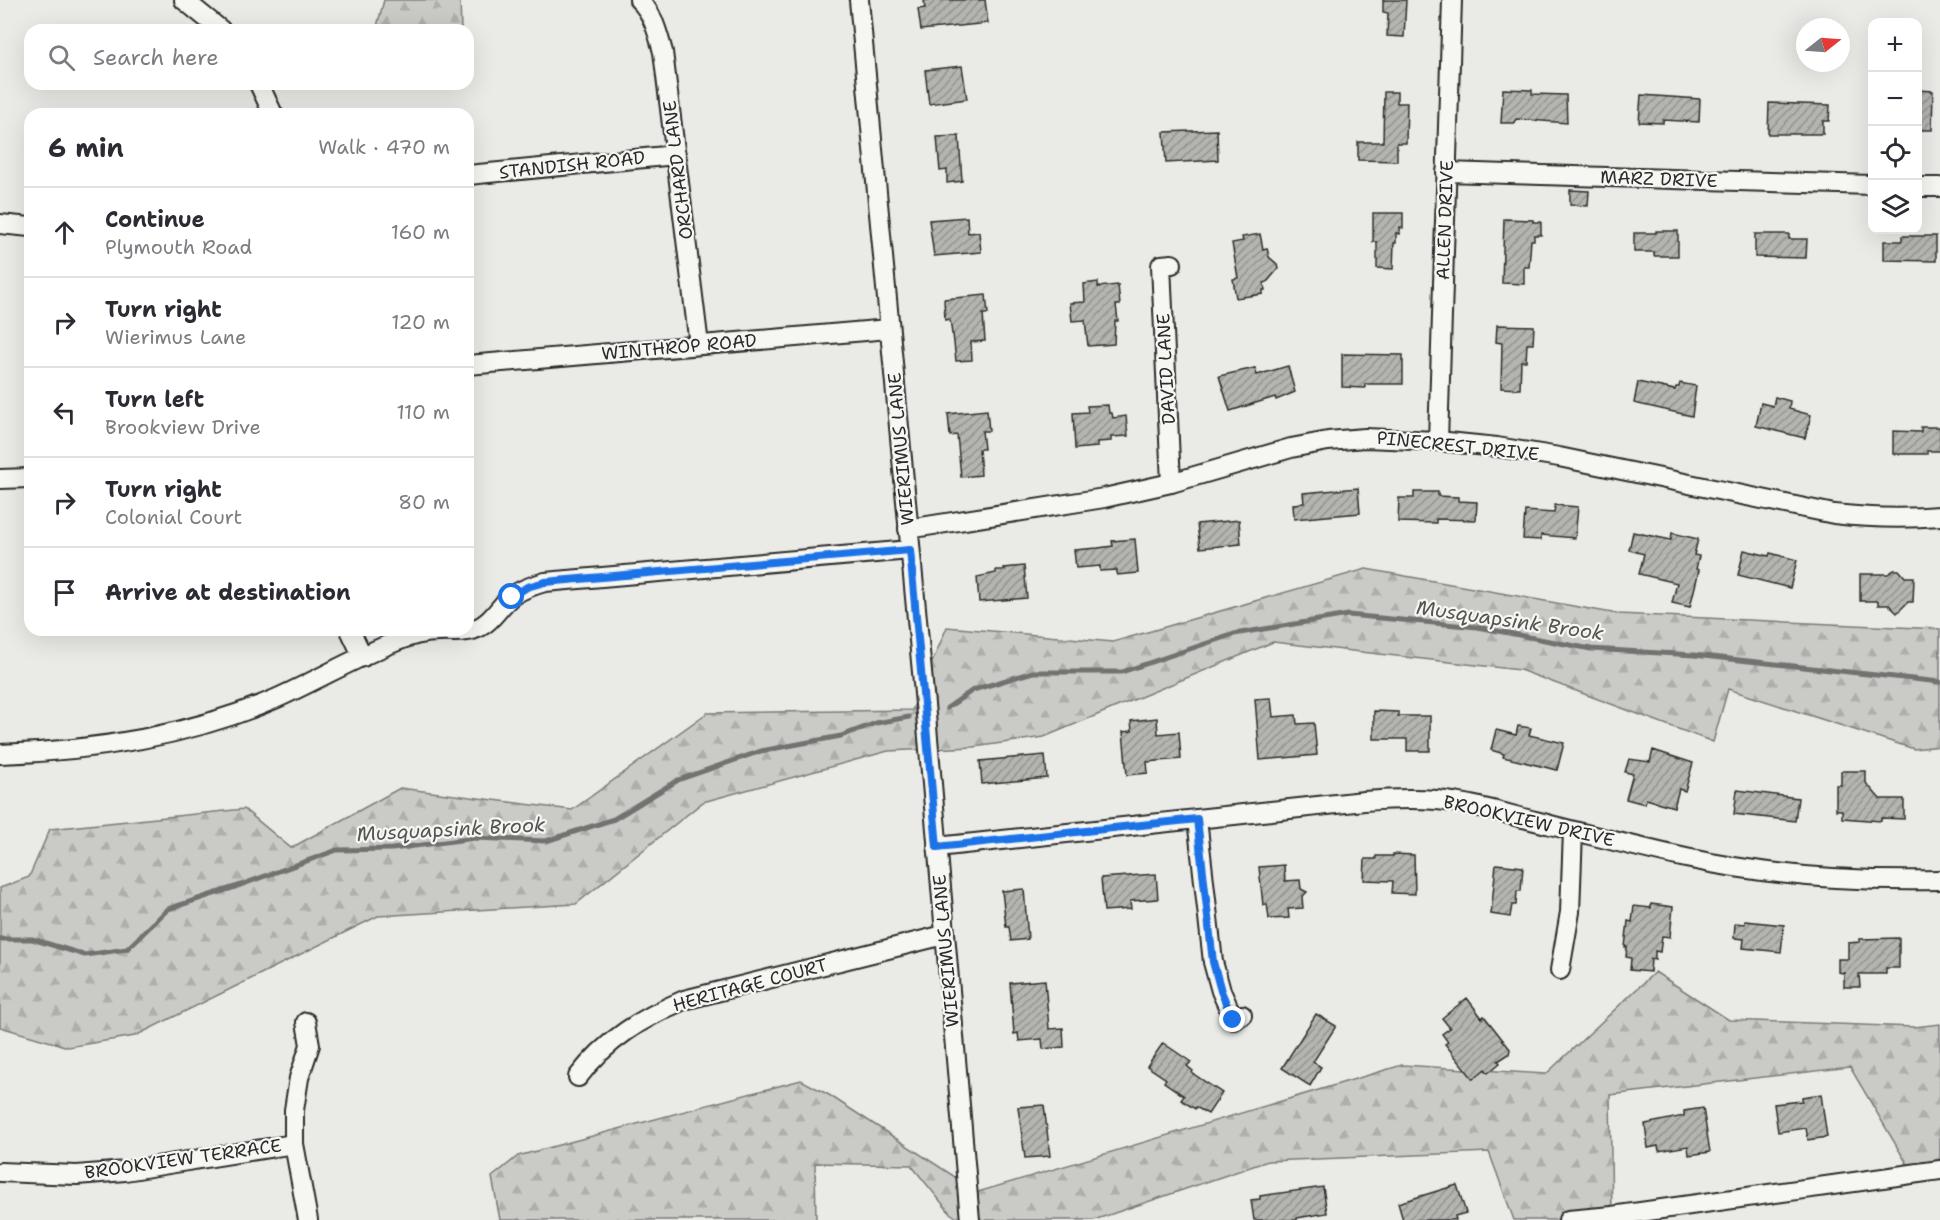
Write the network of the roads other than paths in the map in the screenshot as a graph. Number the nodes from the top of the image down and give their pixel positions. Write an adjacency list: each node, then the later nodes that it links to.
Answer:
1 (184, 0): 5 (street)
2 (639, 0): 8 (street, ORCHARD LANE)
3 (859, 0): 17 (street, WIERIMUS LANE)
4 (1452, 0): 9 (street, ALLEN DRIVE)
5 (213, 24)
6 (262, 90): 7 (street)
7 (270, 108)
8 (676, 155): 10 (street, STANDISH ROAD); 18 (street, ORCHARD LANE)
9 (1446, 172): 11 (street, MARZ DRIVE); 20 (street, ALLEN DRIVE)
10 (474, 174)
11 (1868, 186)
12 (1922, 187): 13 (street)
13 (1940, 188)
14 (0, 224): 15 (street)
15 (24, 226)
16 (1172, 264): 23 (street, DAVID LANE)
17 (890, 329): 18 (street, WINTHROP ROAD); 25 (street, WIERIMUS LANE)
18 (699, 345): 19 (street, WINTHROP ROAD)
19 (474, 364)
20 (1438, 441): 23 (street, PINECREST DRIVE); 24 (street, PINECREST DRIVE)
21 (24, 478): 22 (street)
22 (0, 479)
23 (1171, 483): 25 (street, PINECREST DRIVE)
24 (1940, 516)
25 (908, 529): 26 (street, WIERIMUS LANE)
26 (910, 550): 27 (street); 34 (street, WIERIMUS LANE)
27 (474, 629)
28 (353, 636): 30 (street)
29 (411, 636): 30 (street)
30 (363, 657): 31 (street)
31 (0, 754)
32 (1197, 819): 33 (street, BROOKVIEW DRIVE); 34 (street, BROOKVIEW DRIVE); 38 (street)
33 (1573, 831): 35 (street, BROOKVIEW DRIVE); 37 (street)
34 (937, 847): 36 (street, WIERIMUS LANE)
35 (1940, 880)
36 (944, 934): 40 (street, HERITAGE COURT); 46 (street, WIERIMUS LANE)
37 (1560, 970)
38 (1242, 1015)
39 (306, 1022): 41 (street)
40 (578, 1077)
41 (294, 1144): 43 (street, BROOKVIEW TERRACE); 45 (street)
42 (1940, 1170): 44 (street)
43 (0, 1172)
44 (1612, 1218): 47 (street)
45 (308, 1220)
46 (970, 1220)
47 (1568, 1220)

